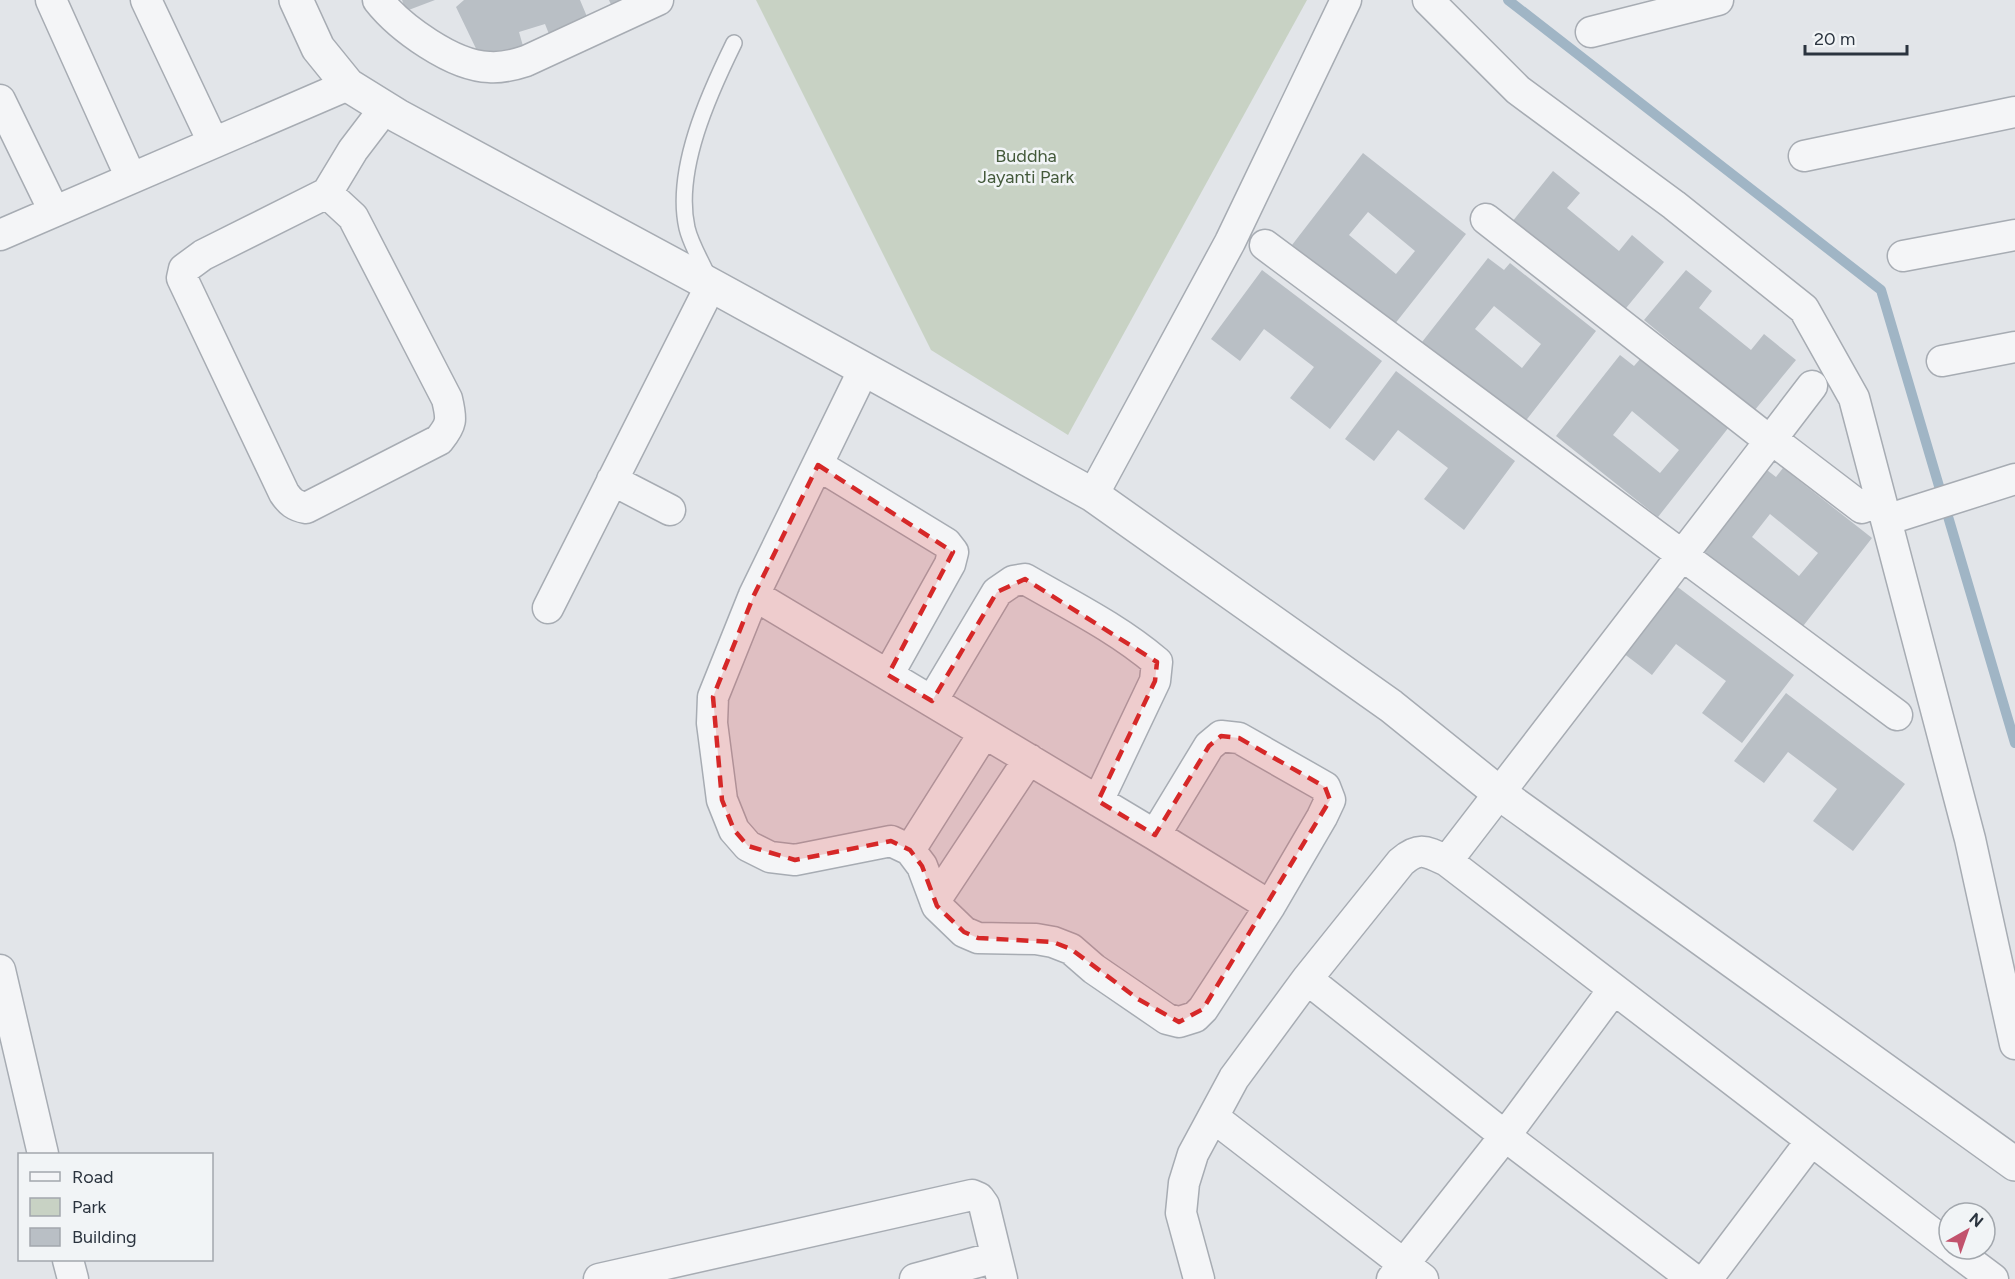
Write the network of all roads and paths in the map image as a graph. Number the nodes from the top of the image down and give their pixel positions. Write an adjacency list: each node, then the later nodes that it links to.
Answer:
1 (51, 0): 17 (street)
2 (146, 0): 15 (street)
3 (296, 0): 11 (street)
4 (378, 0): 5 (street)
5 (658, 0)
6 (1346, 0): 34 (street)
7 (1428, 0): 36 (street)
8 (1718, 0): 9 (street)
9 (1591, 32)
10 (734, 43): 25 (lane)
11 (348, 85): 13 (street); 15 (street)
12 (0, 100): 19 (street)
13 (385, 108): 18 (street); 25 (street)
14 (2015, 112): 16 (street)
15 (213, 142): 17 (street)
16 (1804, 156)
17 (131, 178): 19 (street)
18 (327, 193): 18 (street)
19 (54, 211): 21 (street)
20 (1486, 219): 30 (street)
21 (0, 235)
22 (2015, 235): 24 (street)
23 (1265, 245): 37 (street)
24 (1903, 256)
25 (711, 285): 28 (street); 33 (street)
26 (2015, 347): 27 (street)
27 (1942, 361)
28 (864, 369): 31 (street); 34 (street)
29 (1812, 386): 30 (street)
30 (1770, 441): 36 (street); 37 (street)
31 (818, 465): 38 (street); 40 (street)
32 (2015, 479): 36 (street)
33 (612, 480): 35 (street); 39 (street)
34 (1093, 495): 45 (street)
35 (670, 510)
36 (1885, 513): 55 (street)
37 (1681, 554): 42 (street); 45 (street)
38 (754, 596): 40 (street); 48 (street)
39 (548, 608)
40 (888, 675): 41 (street)
41 (932, 701): 43 (street); 46 (street)
42 (1896, 715)
43 (984, 733): 44 (street); 48 (street)
44 (1029, 759): 46 (street); 50 (street)
45 (1499, 793): 49 (street); 60 (street)
46 (1098, 801): 47 (street)
47 (1155, 835): 51 (street); 51 (street)
48 (910, 850): 50 (street)
49 (1447, 861): 53 (street); 54 (street)
50 (935, 901): 51 (street)
51 (1270, 906)
52 (0, 970): 59 (street)
53 (1306, 979): 56 (street); 57 (street)
54 (1613, 990): 57 (street); 58 (street)
55 (2015, 1044)
56 (1213, 1117): 65 (street); 69 (street)
57 (1505, 1136): 65 (street); 70 (street)
58 (1811, 1141): 61 (street); 71 (street)
59 (43, 1153)
60 (2015, 1164)
61 (1937, 1237)
62 (68, 1261): 66 (street)
63 (1969, 1261): 72 (street)
64 (999, 1268): 67 (street); 68 (street)
65 (1406, 1274)
66 (73, 1279)
67 (600, 1279)
68 (915, 1279)
69 (1199, 1279)
70 (1693, 1279)
71 (1707, 1279)
72 (1993, 1279)

